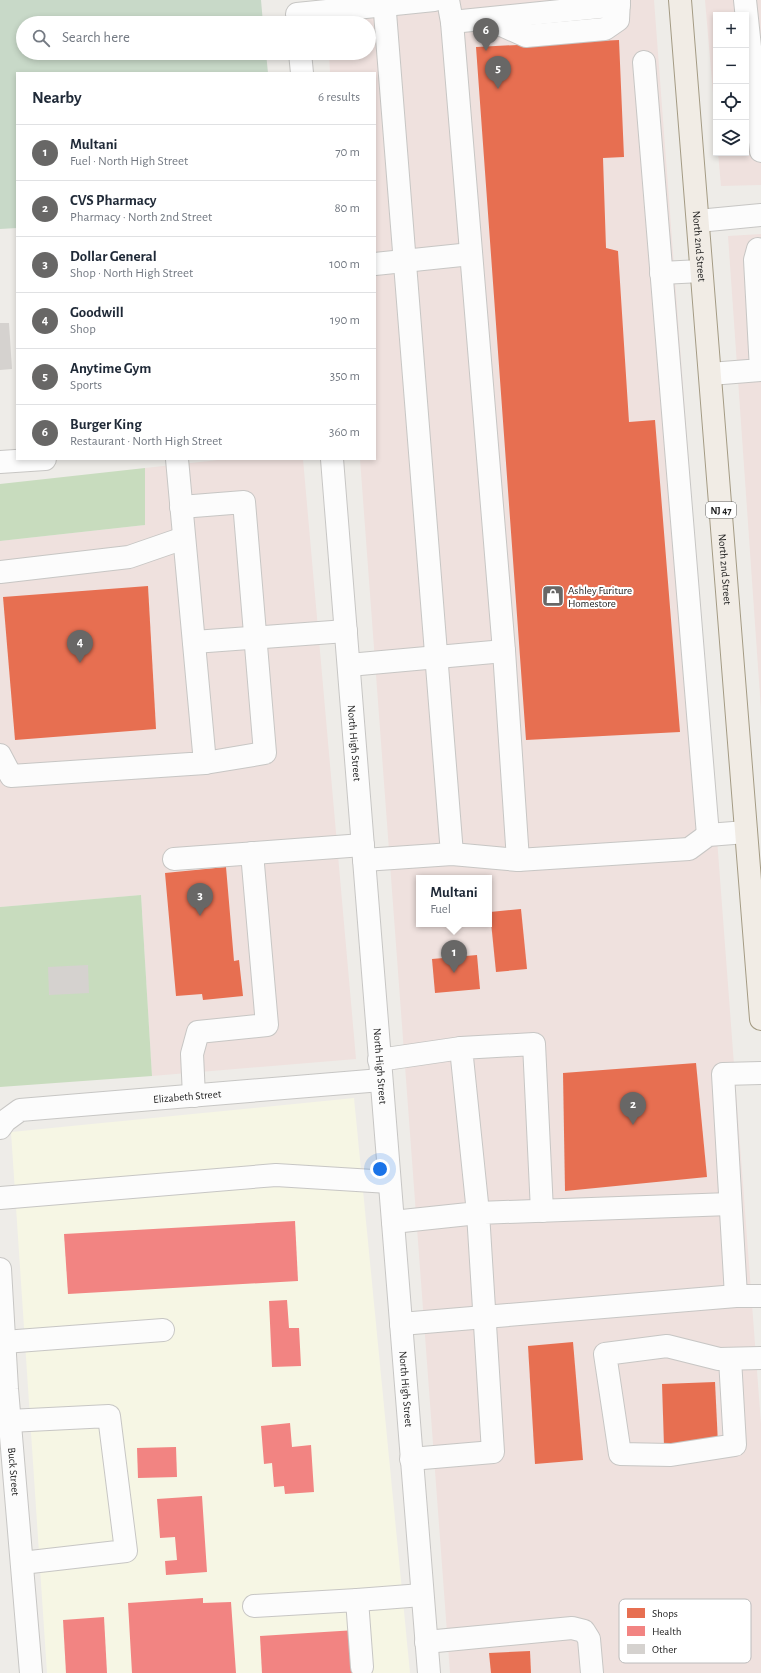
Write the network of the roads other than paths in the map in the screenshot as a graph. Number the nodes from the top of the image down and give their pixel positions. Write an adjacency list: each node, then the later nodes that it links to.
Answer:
1 (434, 0): 5 (street)
2 (448, 0): 8 (street)
3 (680, 0): 14 (main road, North 2nd Street / NJ 47)
4 (745, 0): 12 (street)
5 (384, 2): 7 (street); 17 (street)
6 (619, 2): 8 (street)
7 (297, 12)
8 (452, 22): 16 (street)
9 (301, 60): 11 (street)
10 (644, 62): 20 (street)
11 (302, 72)
12 (761, 151)
13 (761, 215): 14 (street)
14 (698, 221): 19 (main road, North 2nd Street / NJ 47)
15 (758, 249): 21 (street)
16 (471, 254): 17 (street); 33 (street)
17 (405, 260): 18 (street); 34 (street)
18 (376, 264)
19 (701, 271): 20 (street); 22 (main road, North 2nd Street / NJ 47)
20 (661, 272): 39 (street)
21 (761, 371): 22 (street)
22 (710, 374): 38 (main road, North 2nd Street / NJ 47)
23 (30, 460): 26 (street)
24 (177, 460): 27 (street)
25 (332, 460): 30 (street, North High Street)
26 (0, 462)
27 (182, 507): 28 (street); 31 (street)
28 (184, 538): 29 (street); 32 (street)
29 (0, 572)
30 (346, 631): 31 (street); 35 (street, North High Street)
31 (256, 637): 32 (street); 37 (street)
32 (194, 642): 37 (street)
33 (504, 652): 34 (street); 44 (street)
34 (436, 657): 35 (street); 42 (street)
35 (349, 665): 40 (street, North High Street)
36 (0, 755): 37 (street)
37 (205, 762)
38 (746, 832): 39 (street); 45 (main road, North 2nd Street / NJ 47)
39 (708, 835): 44 (street)
40 (364, 852): 41 (street); 42 (street); 48 (street, North High Street)
41 (252, 853): 43 (street); 50 (street)
42 (452, 854): 44 (street)
43 (174, 859)
44 (518, 860)
45 (756, 899): 46 (main road, North 2nd Street / NJ 47)
46 (761, 1019)
47 (461, 1048): 48 (street, Elizabeth Street); 55 (street, Elizabeth Street); 56 (street)
48 (380, 1070): 50 (street, Elizabeth Street); 52 (street, North High Street)
49 (761, 1073): 54 (street)
50 (194, 1096): 51 (street, Elizabeth Street)
51 (0, 1128)
52 (389, 1182): 53 (street); 57 (street, North High Street)
53 (0, 1198)
54 (730, 1204): 55 (street); 59 (street)
55 (542, 1211): 56 (street)
56 (478, 1213): 57 (street); 61 (street)
57 (392, 1222): 62 (street, North High Street)
58 (0, 1269): 64 (street, Buck Street)
59 (736, 1296): 60 (street); 61 (street)
60 (761, 1296)
61 (484, 1317): 62 (street); 68 (street)
62 (401, 1324): 68 (street, North High Street)
63 (163, 1330): 64 (street)
64 (4, 1342): 67 (street, Buck Street)
65 (761, 1358): 66 (street)
66 (730, 1359): 66 (street)
67 (9, 1421): 69 (street, Buck Street); 69 (street)
68 (411, 1459): 70 (street, North High Street)
69 (22, 1563): 75 (street, Buck Street)
70 (422, 1595): 71 (street); 73 (street, North High Street)
71 (357, 1600): 72 (street); 74 (street)
72 (254, 1606)
73 (426, 1642): 76 (street, North High Street); 77 (street)
74 (362, 1667)
75 (31, 1673)
76 (429, 1673)
77 (592, 1673)

